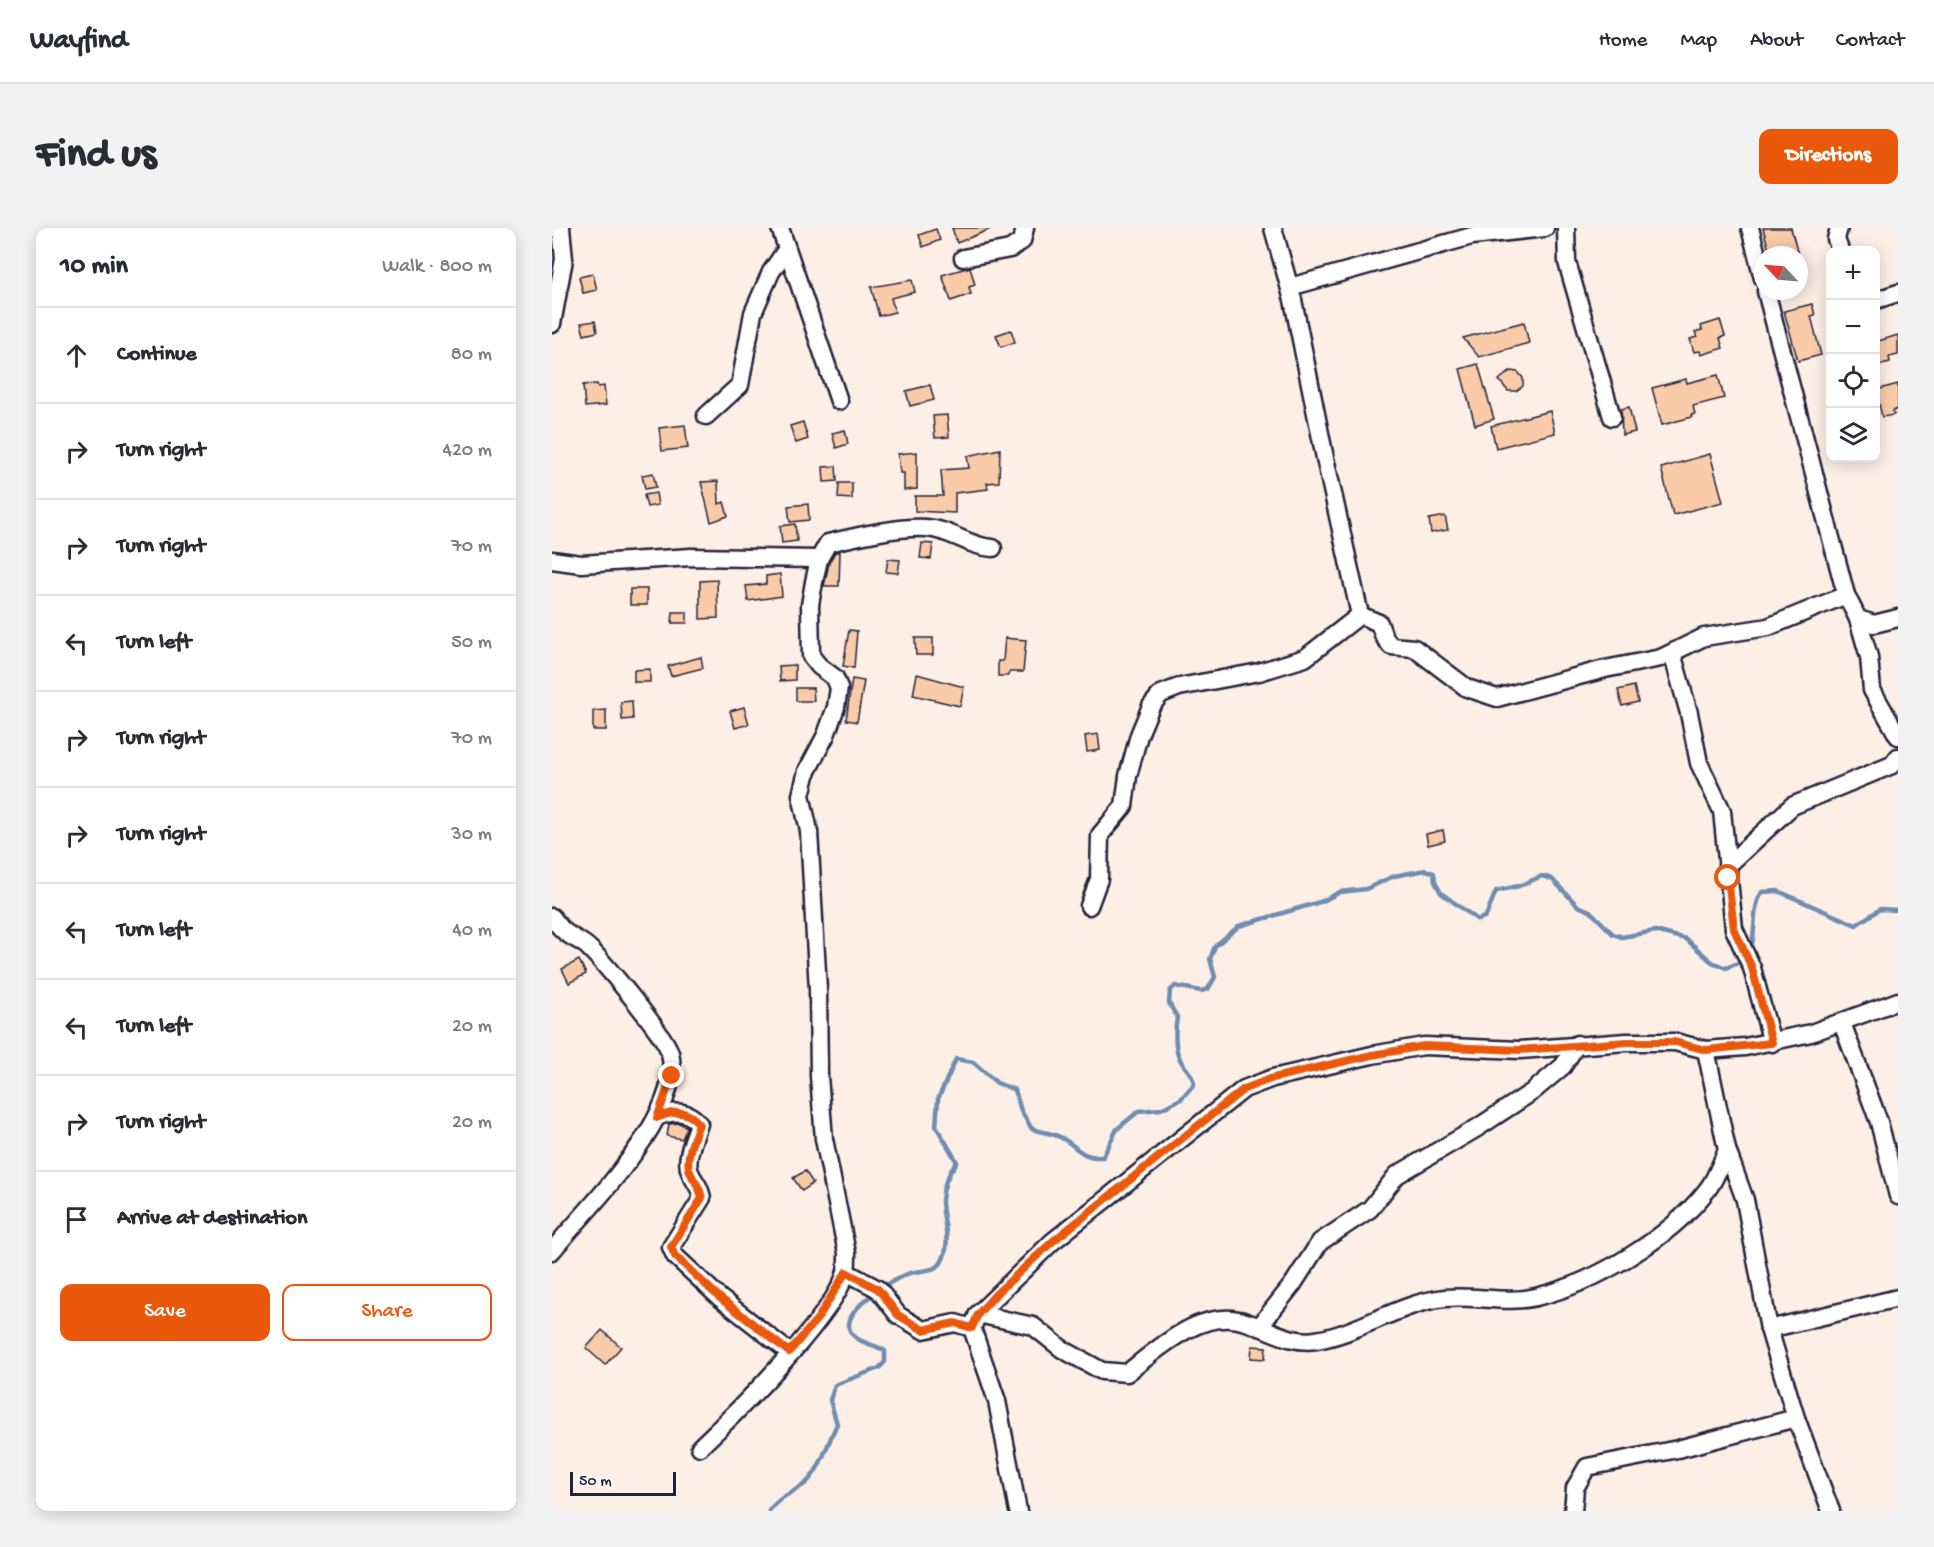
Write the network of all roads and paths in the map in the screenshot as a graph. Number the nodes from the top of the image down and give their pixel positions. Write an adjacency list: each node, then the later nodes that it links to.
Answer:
1 (561, 228): 17 (street)
2 (780, 228): 11 (street)
3 (1025, 228): 12 (street)
4 (1273, 228): 13 (street)
5 (1545, 228): 13 (street)
6 (1566, 228): 20 (street)
7 (1750, 228): 9 (street)
8 (1839, 228): 10 (street)
9 (1755, 246)
10 (1839, 246)
11 (786, 250): 18 (street); 19 (street)
12 (963, 258)
13 (1290, 287): 25 (street)
14 (1898, 293): 15 (street)
15 (1880, 298)
16 (1768, 300): 24 (street)
17 (552, 324)
18 (839, 401)
19 (706, 416)
20 (1612, 417)
21 (993, 548): 22 (street)
22 (819, 559): 23 (street); 43 (street)
23 (552, 560)
24 (1846, 595): 27 (street); 28 (street)
25 (1360, 615): 28 (street); 32 (street)
26 (1898, 618): 27 (street)
27 (1858, 619): 29 (street)
28 (1672, 653): 31 (street)
29 (1898, 736)
30 (1898, 757): 31 (street)
31 (1727, 866): 36 (street)
32 (1089, 906)
33 (552, 917): 39 (street)
34 (1898, 1001): 35 (street)
35 (1842, 1023): 36 (street); 41 (street)
36 (1772, 1043): 38 (street)
37 (1577, 1044): 38 (street); 45 (street); 46 (street)
38 (1706, 1050): 40 (street)
39 (657, 1118): 42 (street); 48 (street)
40 (1727, 1150): 46 (street); 47 (street)
41 (1898, 1196)
42 (552, 1251)
43 (846, 1272): 45 (street); 48 (street)
44 (1898, 1298): 47 (street)
45 (975, 1321): 46 (street); 51 (street)
46 (1259, 1327)
47 (1769, 1329): 49 (street)
48 (789, 1352): 50 (street)
49 (1796, 1418): 52 (street); 53 (street)
50 (700, 1447)
51 (1018, 1511)
52 (1573, 1511)
53 (1831, 1511)

